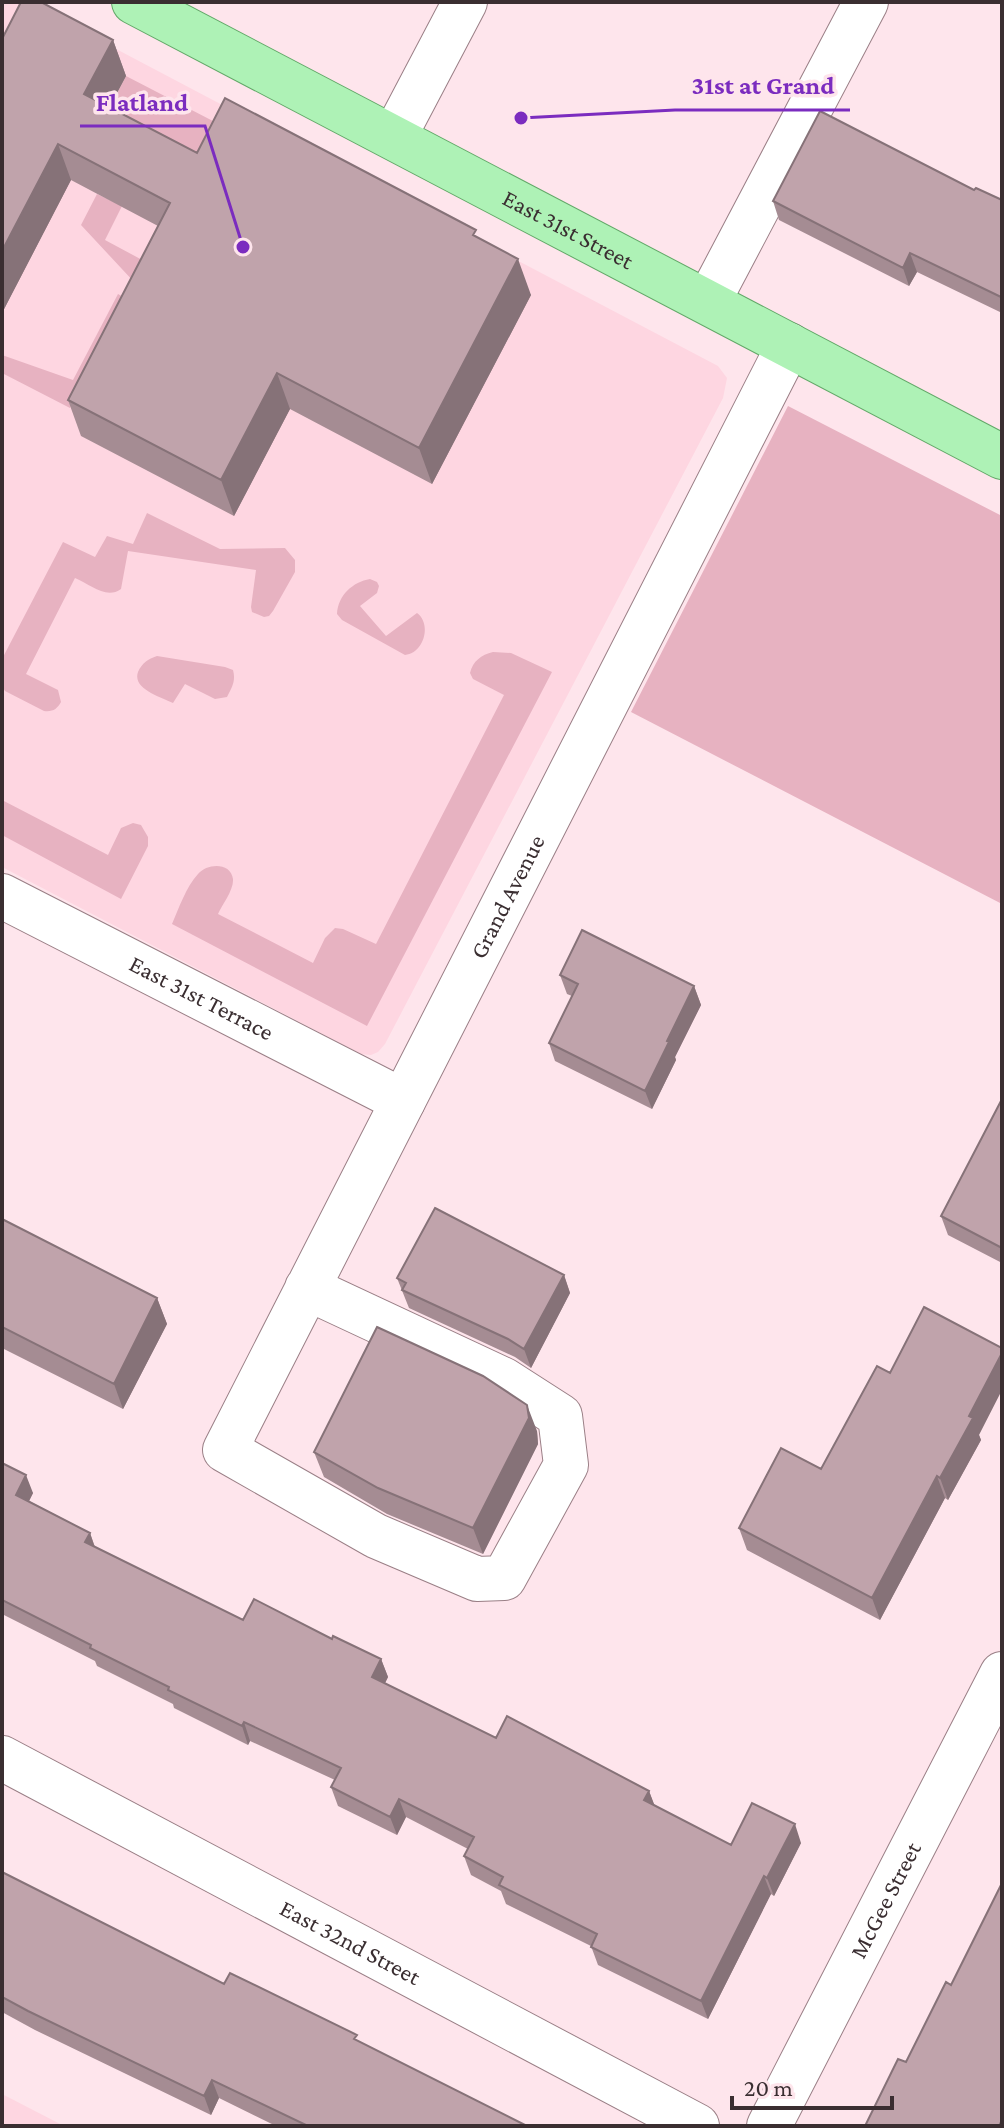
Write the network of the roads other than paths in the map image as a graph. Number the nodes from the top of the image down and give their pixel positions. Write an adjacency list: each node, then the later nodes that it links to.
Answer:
1 (134, 2): 4 (main road, East 31st Street)
2 (465, 2): 4 (street)
3 (866, 2): 5 (street)
4 (394, 137): 5 (main road, East 31st Street)
5 (708, 302): 6 (main road, East 31st Street)
6 (789, 345): 7 (main road, East 31st Street); 9 (street, Grand Avenue)
7 (1002, 457)
8 (2, 896): 9 (street, East 31st Terrace)
9 (403, 1101): 10 (street, Grand Avenue)
10 (307, 1288): 10 (street, Grand Avenue)
11 (1002, 1674): 14 (street, McGee Street)
12 (2, 1758): 13 (street, East 32nd Street)
13 (697, 2126)
14 (769, 2126)

